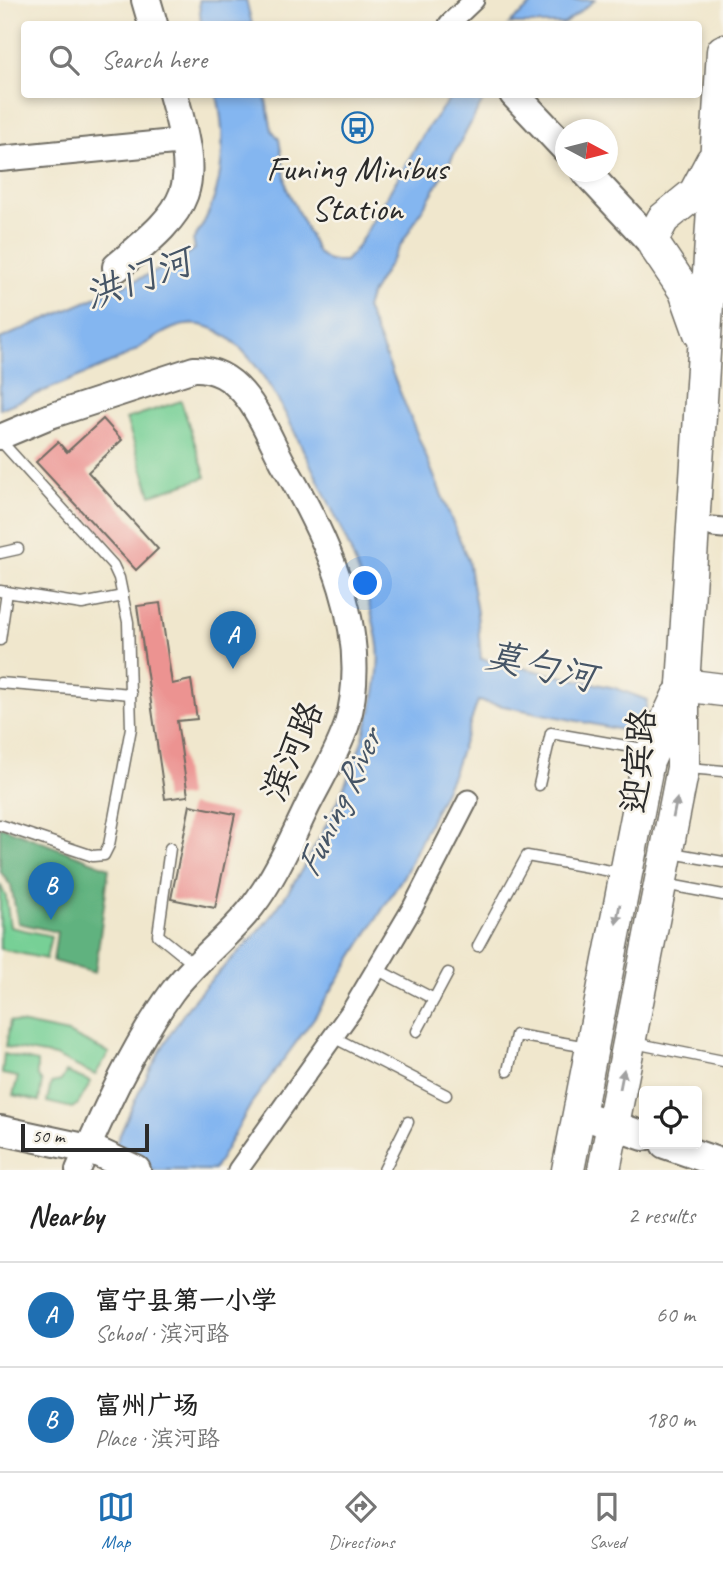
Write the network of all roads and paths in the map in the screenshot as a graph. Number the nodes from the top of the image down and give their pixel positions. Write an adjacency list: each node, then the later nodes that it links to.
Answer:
1 (146, 0): 3 (main road)
2 (474, 0): 4 (street)
3 (152, 21)
4 (452, 21)
5 (723, 51): 9 (main road)
6 (174, 98): 10 (main road)
7 (518, 98): 8 (main road)
8 (555, 138)
9 (717, 139): 13 (main road); 15 (main road)
10 (184, 141): 11 (street); 18 (main road)
11 (0, 159)
12 (596, 182): 14 (main road)
13 (670, 214): 14 (main road); 15 (main road); 16 (main road)
14 (628, 216): 16 (main road)
15 (712, 222): 17 (main road)
16 (654, 245): 19 (main road)
17 (710, 265): 19 (main road); 20 (main road)
18 (117, 267)
19 (675, 273): 20 (main road)
20 (704, 352): 28 (main road)
21 (0, 439): 25 (lane); 44 (street, 滨河路)
22 (18, 549): 23 (lane)
23 (0, 553)
24 (4, 592): 25 (lane); 26 (lane)
25 (123, 596): 30 (lane)
26 (0, 640)
27 (0, 683): 30 (lane)
28 (683, 685): 29 (main road); 31 (main road, 迎宾路); 32 (main road, 迎宾路)
29 (723, 690)
30 (131, 694): 36 (lane)
31 (653, 750): 34 (lane); 40 (main road, 迎宾路)
32 (682, 768): 33 (lane); 38 (main road, 迎宾路, one-way to 32)
33 (723, 771)
34 (539, 785)
35 (468, 800): 45 (street)
36 (0, 825)
37 (170, 848): 44 (lane)
38 (666, 851): 39 (lane); 41 (main road, 迎宾路)
39 (723, 862)
40 (626, 873): 43 (lane); 51 (main road, 迎宾路, one-way to 51)
41 (660, 883): 42 (lane); 50 (main road, 迎宾路)
42 (723, 895)
43 (478, 946)
44 (195, 966): 61 (street, 滨河路)
45 (376, 968): 47 (lane); 49 (street)
46 (448, 973): 47 (lane)
47 (434, 999): 48 (lane)
48 (418, 1031)
49 (333, 1037): 54 (lane); 64 (street)
50 (629, 1042): 52 (lane); 57 (main road, 迎宾路, one-way to 50)
51 (592, 1048): 53 (lane); 55 (main road, 迎宾路)
52 (723, 1060)
53 (508, 1071)
54 (446, 1096)
55 (579, 1114): 57 (main road); 66 (main road, 迎宾路)
56 (408, 1122): 65 (lane)
57 (613, 1126): 59 (main road); 67 (main road, 迎宾路)
58 (0, 1130): 61 (main road)
59 (639, 1134)
60 (680, 1149): 62 (main road)
61 (83, 1159): 63 (main road)
62 (723, 1164)
63 (136, 1170)
64 (237, 1170)
65 (384, 1170)
66 (568, 1170)
67 (604, 1170)

